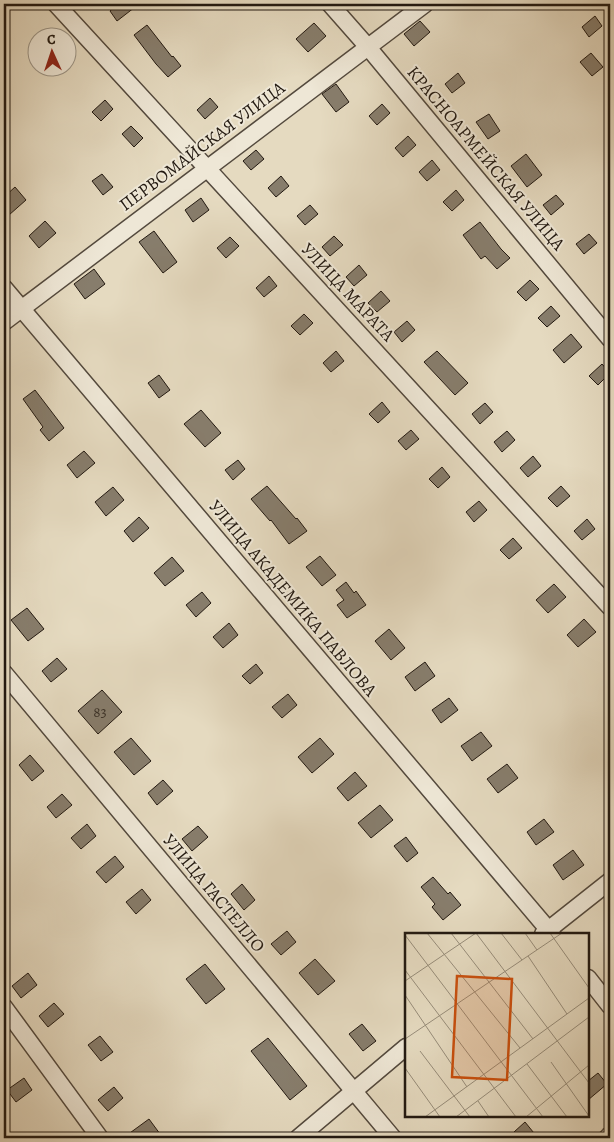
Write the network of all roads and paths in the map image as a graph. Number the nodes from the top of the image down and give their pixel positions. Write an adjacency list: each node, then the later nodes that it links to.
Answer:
1 (56, 4): 5 (street, УЛИЦА МАРАТА)
2 (330, 4): 4 (street, КРАСНОАРМЕЙСКАЯ УЛИЦА)
3 (425, 4): 4 (street, ПЕРВОМАЙСКАЯ УЛИЦА)
4 (367, 46): 5 (street, ПЕРВОМАЙСКАЯ УЛИЦА); 9 (street, КРАСНОАРМЕЙСКАЯ УЛИЦА)
5 (206, 168): 7 (street, ПЕРВОМАЙСКАЯ УЛИЦА); 10 (street, УЛИЦА МАРАТА)
6 (4, 288): 7 (street, УЛИЦА АКАДЕМИКА ПАВЛОВА)
7 (21, 308): 8 (street, ПЕРВОМАЙСКАЯ УЛИЦА); 13 (street, УЛИЦА АКАДЕМИКА ПАВЛОВА)
8 (4, 322)
9 (610, 339)
10 (610, 607)
11 (4, 673): 18 (street, УЛИЦА ГАСТЕЛЛО)
12 (610, 881): 13 (street)
13 (548, 933)
14 (589, 979): 15 (street)
15 (610, 1006)
16 (4, 1007): 20 (street)
17 (405, 1048): 18 (street)
18 (353, 1091): 21 (street); 22 (street, УЛИЦА ГАСТЕЛЛО)
19 (610, 1135): 23 (street)
20 (100, 1138)
21 (298, 1138)
22 (393, 1138)
23 (607, 1138)

